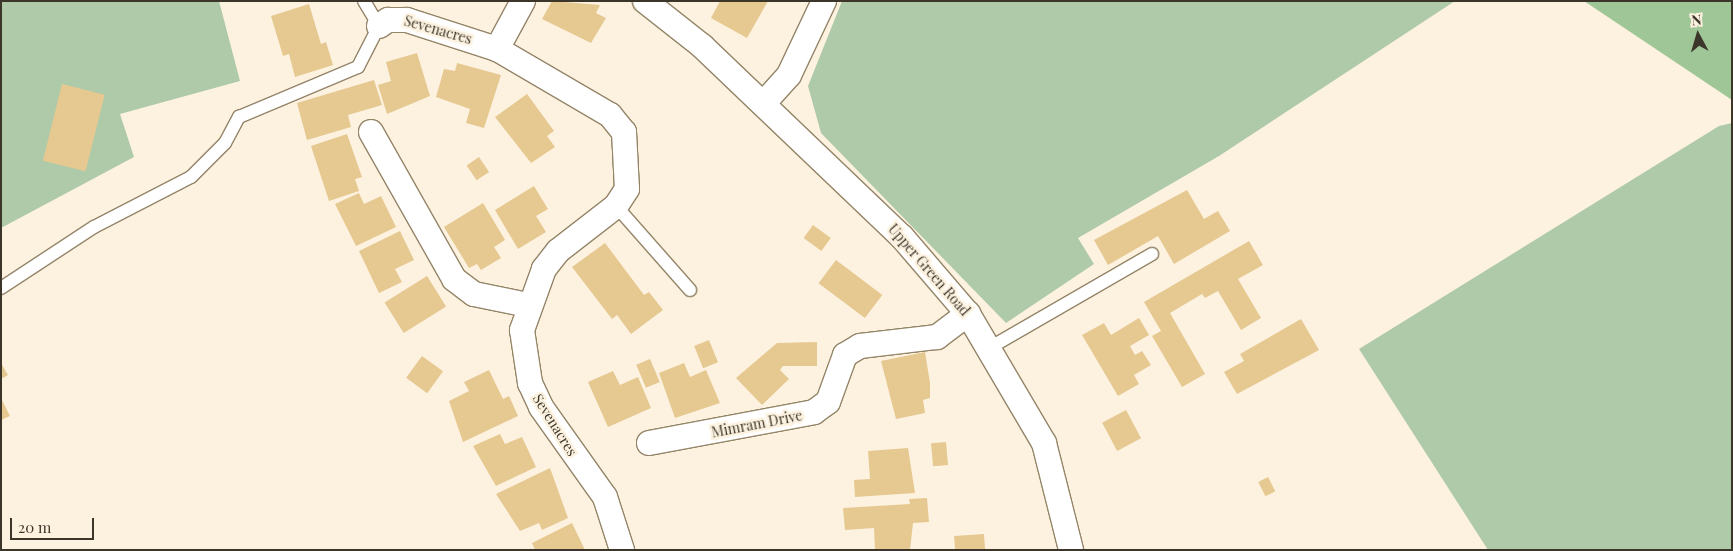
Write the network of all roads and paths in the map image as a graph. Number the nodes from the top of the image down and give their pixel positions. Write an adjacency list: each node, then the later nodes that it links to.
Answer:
1 (364, 1): 5 (lane)
2 (523, 1): 6 (street)
3 (645, 1): 7 (street, Upper Green Road)
4 (824, 1): 7 (street)
5 (380, 26): 6 (street, Sevenacres); 11 (lane)
6 (497, 49): 9 (street, Sevenacres)
7 (763, 104): 14 (street, Upper Green Road)
8 (371, 132): 13 (street)
9 (616, 206): 12 (lane); 13 (street, Sevenacres)
10 (1152, 254): 15 (lane)
11 (1, 288)
12 (690, 290)
13 (528, 305): 17 (street, Sevenacres)
14 (968, 314): 15 (street, Upper Green Road); 16 (street, Mimram Drive)
15 (991, 347): 18 (street, Upper Green Road)
16 (649, 443)
17 (622, 550)
18 (1071, 550)

